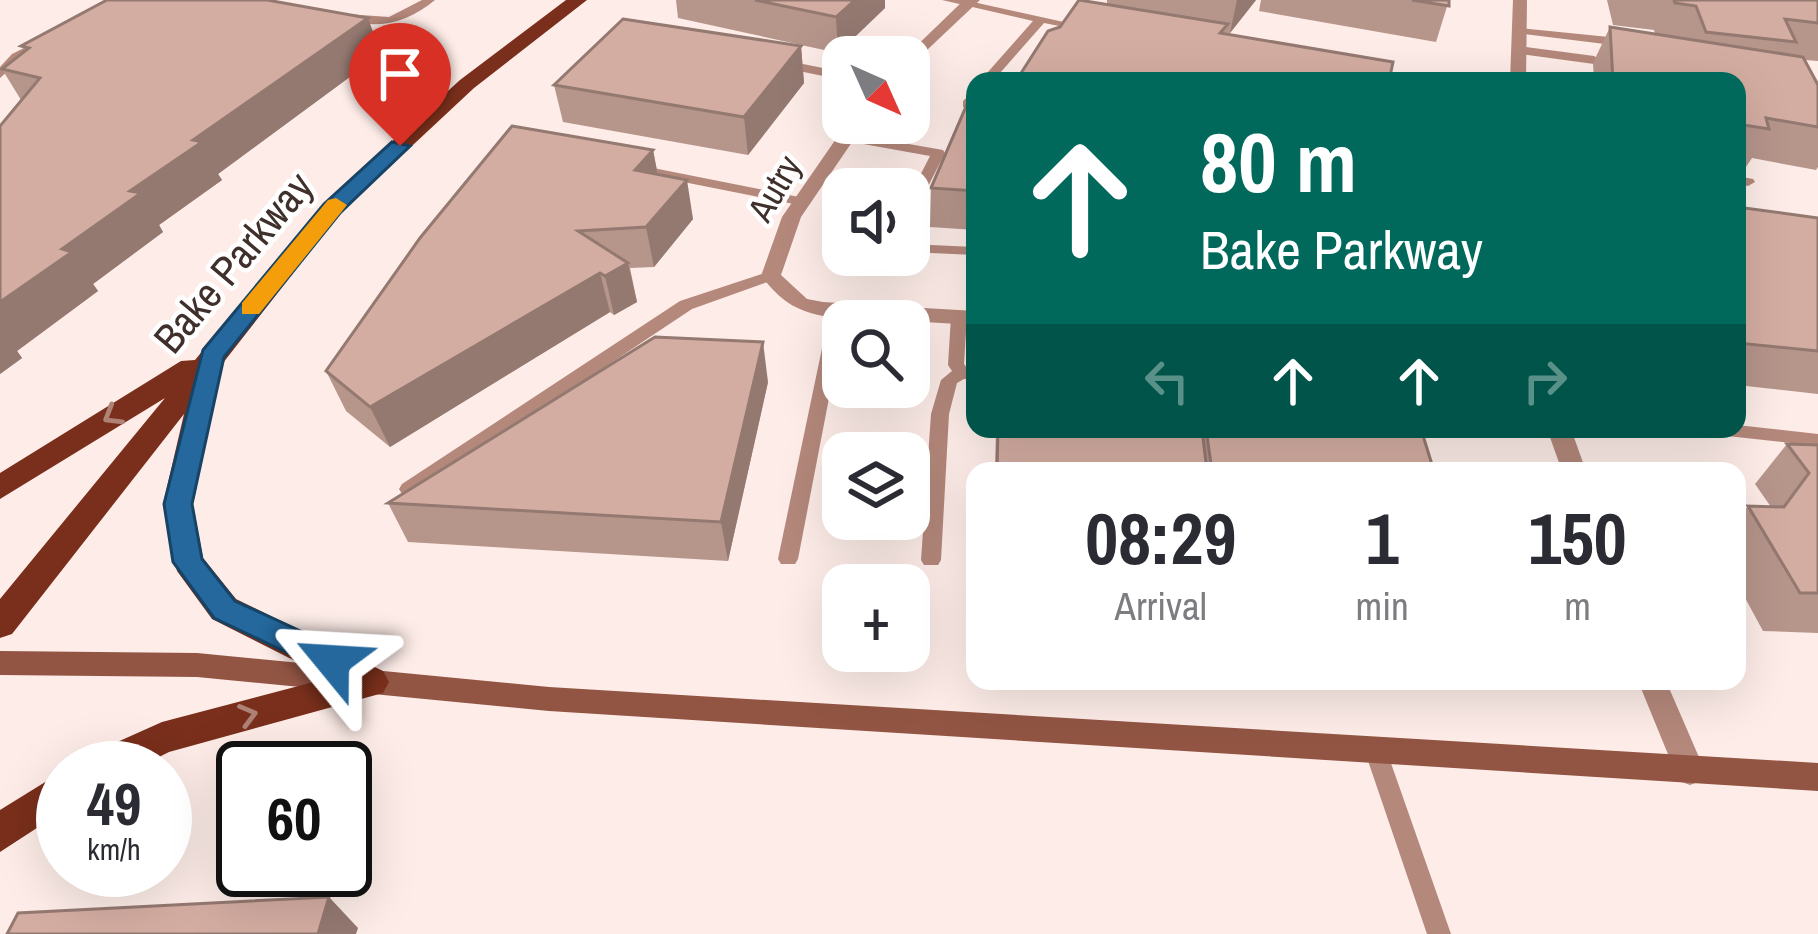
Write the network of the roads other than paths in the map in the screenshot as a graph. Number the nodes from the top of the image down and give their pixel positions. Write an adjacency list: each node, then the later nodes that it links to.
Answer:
1 (430, 0): 6 (lane)
2 (578, 0): 32 (main road, Bake Parkway)
3 (948, 0): 5 (lane)
4 (1517, 0): 9 (street)
5 (970, 2): 7 (lane); 11 (street)
6 (340, 16)
7 (1040, 20): 10 (lane); 17 (lane)
8 (65, 30): 19 (lane)
9 (1519, 31): 12 (lane); 13 (street)
10 (1111, 33)
11 (930, 41)
12 (1645, 45)
13 (1519, 50): 15 (lane); 18 (street)
14 (761, 60): 16 (lane)
15 (1594, 60)
16 (822, 72)
17 (994, 72)
18 (1518, 72)
19 (0, 74)
20 (842, 144): 24 (street, Autry)
21 (904, 144): 23 (lane)
22 (617, 165): 24 (lane)
23 (930, 169)
24 (804, 202): 27 (street, Autry)
25 (930, 249): 26 (lane)
26 (966, 251)
27 (776, 283): 28 (street); 39 (lane)
28 (822, 307)
29 (930, 315): 30 (street)
30 (966, 317)
31 (966, 320): 33 (lane)
32 (212, 356): 38 (main road, one-way to 38); 42 (main road, Bake Parkway); 44 (main road)
33 (966, 371)
34 (966, 375): 41 (lane)
35 (822, 390): 40 (lane)
36 (1746, 432): 37 (lane)
37 (1818, 440)
38 (0, 488)
39 (408, 489)
40 (788, 559)
41 (931, 560)
42 (0, 624)
43 (0, 663): 44 (main road)
44 (371, 682): 46 (main road, one-way to 44); 47 (main road)
45 (1656, 690): 48 (street)
46 (156, 741)
47 (1375, 749): 48 (main road); 52 (lane)
48 (1690, 770): 49 (main road)
49 (1818, 777)
50 (36, 808): 51 (main road)
51 (0, 833)
52 (1439, 934)

